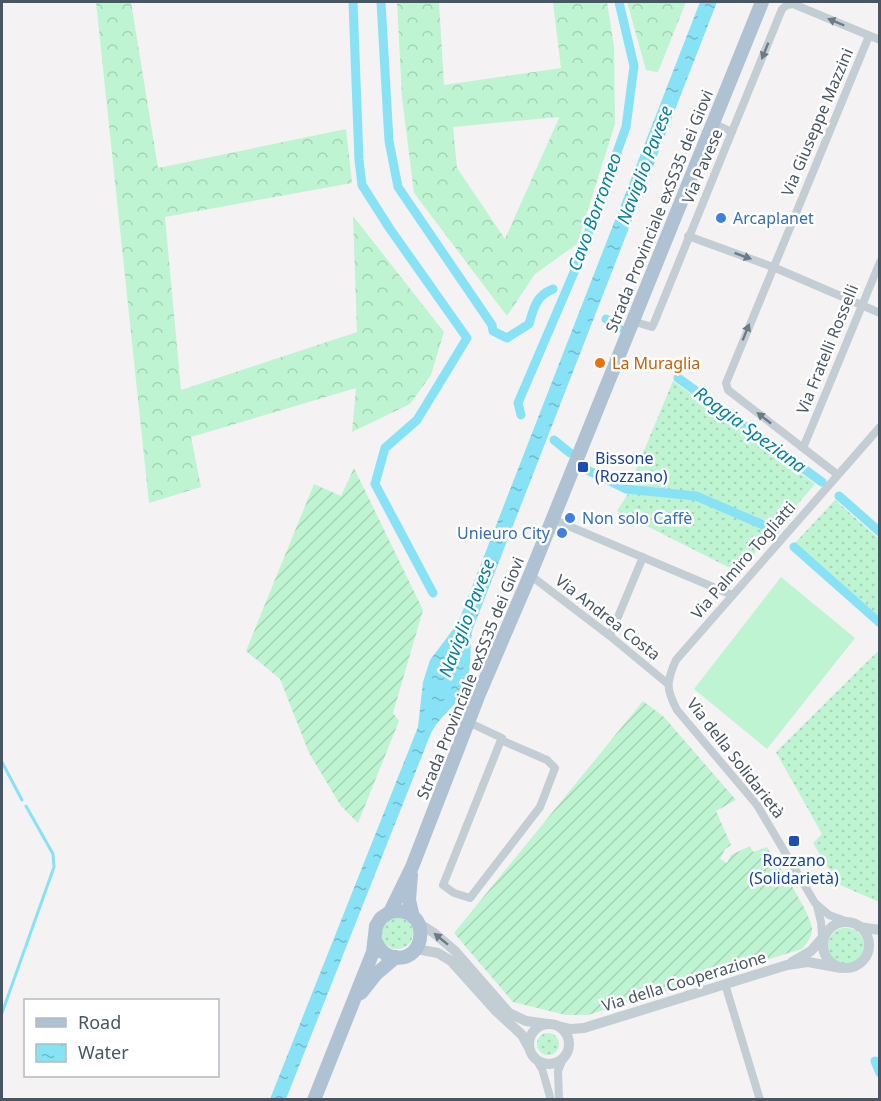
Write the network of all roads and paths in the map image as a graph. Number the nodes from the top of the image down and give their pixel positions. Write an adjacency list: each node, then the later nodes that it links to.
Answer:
1 (762, 2): 4 (main road, Strada Provinciale exSS35 dei Giovi)
2 (869, 36): 3 (street); 5 (street, Via Pavese, one-way to 5); 8 (street, Via Giuseppe Mazzini)
3 (879, 40)
4 (713, 123): 5 (street); 11 (main road, Strada Provinciale exSS35 dei Giovi)
5 (732, 132): 6 (street, Via Pavese)
6 (688, 236): 8 (street, one-way to 8); 11 (street, Via Pavese)
7 (879, 262): 9 (street, Via Fratelli Rosselli)
8 (773, 267): 9 (street); 13 (street, Via Giuseppe Mazzini, one-way to 8)
9 (862, 305): 10 (street); 13 (street, Via Fratelli Rosselli)
10 (879, 313)
11 (632, 321): 15 (main road, Strada Provinciale exSS35 dei Giovi)
12 (879, 427): 14 (street, Via Palmiro Togliatti)
13 (803, 448): 14 (street)
14 (838, 475): 18 (street, Via Palmiro Togliatti)
15 (552, 519): 16 (street); 17 (main road, Strada Provinciale exSS35 dei Giovi)
16 (644, 557): 18 (street); 19 (street)
17 (530, 575): 19 (street, Via Andrea Costa); 22 (main road, Strada Provinciale exSS35 dei Giovi)
18 (732, 595): 20 (street, Via Palmiro Togliatti)
19 (610, 636): 20 (street, Via Andrea Costa)
20 (668, 684): 21 (street, Via Palmiro Togliatti)
21 (669, 694): 25 (street, Via della Solidarietà)
22 (468, 723): 23 (street); 24 (main road, Strada Provinciale exSS35 dei Giovi)
23 (501, 740): 23 (street)
24 (412, 867): 26 (main road); 27 (main road)
25 (815, 903): 28 (street, Via della Solidarietà); 31 (street, Via della Solidarietà)
26 (390, 912): 27 (main road); 32 (main road)
27 (416, 920): 34 (main road); 40 (street, Via della Cooperazione, one-way to 27)
28 (855, 925): 29 (street); 31 (street); 33 (street)
29 (879, 930)
30 (879, 935): 33 (street)
31 (824, 940): 36 (street, Via della Cooperazione); 37 (street)
32 (376, 942): 35 (main road); 39 (main road)
33 (869, 947): 37 (street)
34 (416, 949): 35 (main road); 42 (street)
35 (396, 957): 39 (main road)
36 (787, 965): 37 (street, Via della Cooperazione); 38 (street, Via della Cooperazione)
37 (841, 968)
38 (725, 984): 41 (street, Via della Cooperazione); 48 (street)
39 (353, 1004): 45 (main road)
40 (553, 1025): 41 (street, Via della Cooperazione); 42 (street); 43 (street)
41 (591, 1026): 43 (street, Via della Cooperazione)
42 (529, 1048): 44 (street)
43 (566, 1053): 44 (street); 47 (street)
44 (536, 1059): 46 (street)
45 (314, 1100)
46 (551, 1100)
47 (559, 1100)
48 (760, 1100)

